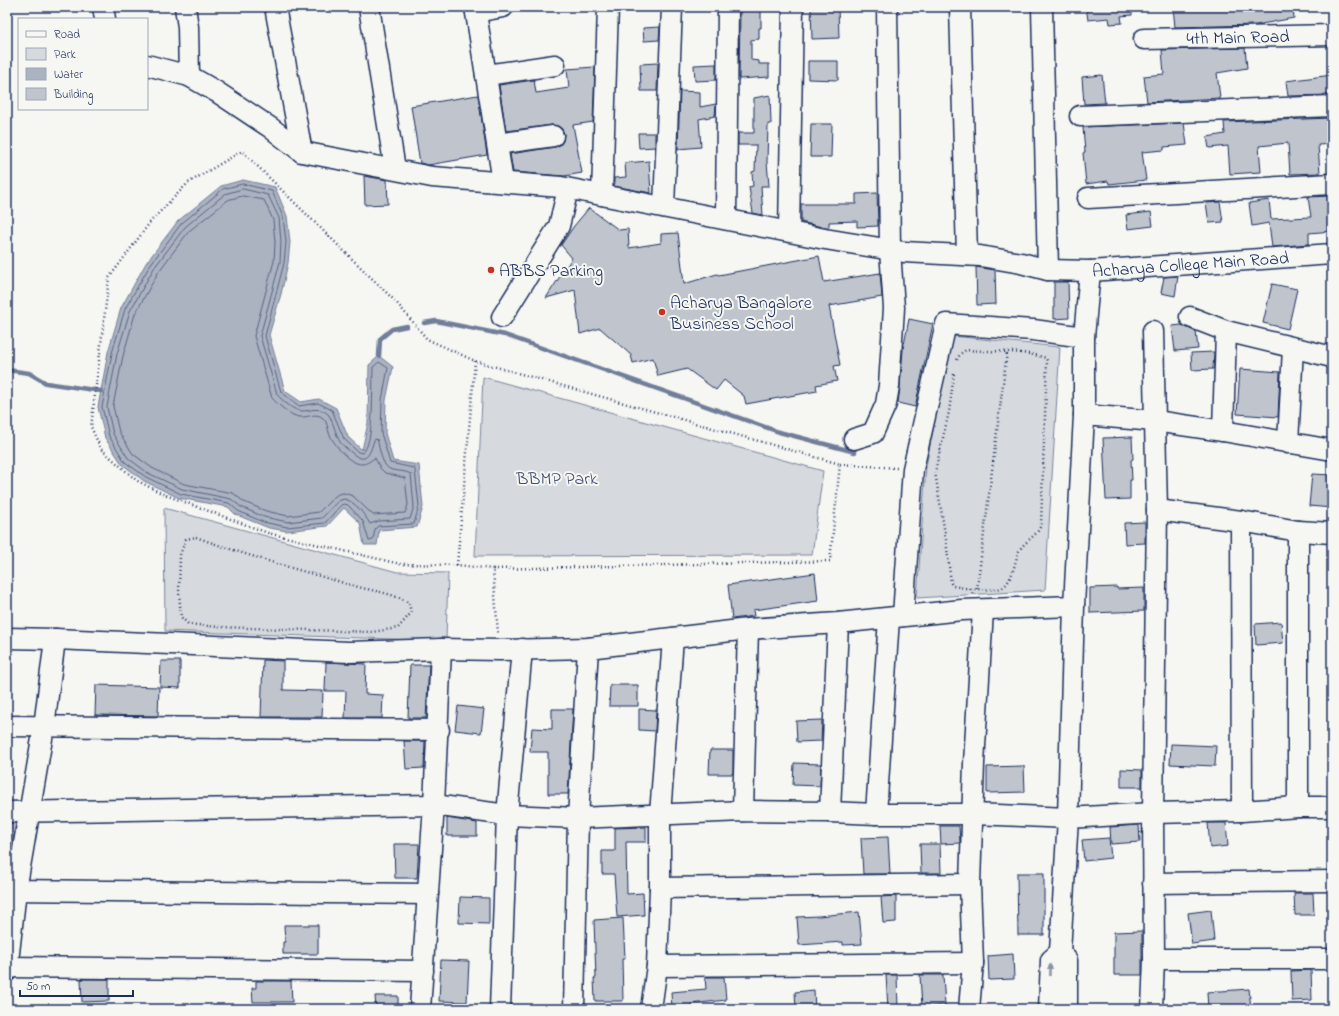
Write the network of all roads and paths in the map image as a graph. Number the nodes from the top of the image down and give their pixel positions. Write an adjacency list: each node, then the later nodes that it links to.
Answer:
1 (103, 7): 14 (street)
2 (185, 7): 19 (street)
3 (275, 7): 25 (street)
4 (369, 7): 26 (street)
5 (503, 7): 13 (street)
6 (608, 7): 30 (street)
7 (672, 7): 32 (street)
8 (728, 7): 33 (street)
9 (793, 7): 34 (street)
10 (887, 7): 35 (street)
11 (960, 7): 37 (street)
12 (1042, 7): 38 (street)
13 (475, 9): 20 (street)
14 (105, 18)
15 (1332, 34): 16 (street, 4th Main Road)
16 (1144, 39)
17 (555, 64): 20 (street)
18 (148, 65): 19 (street)
19 (189, 76): 25 (street)
20 (486, 76): 24 (street)
21 (1332, 106): 22 (street)
22 (1080, 116)
23 (553, 136): 24 (street)
24 (497, 144): 27 (street)
25 (302, 152): 26 (street, Acharya College Main Road)
26 (395, 169): 27 (street, Acharya College Main Road)
27 (503, 182): 29 (street, Acharya College Main Road)
28 (1332, 184): 31 (street)
29 (568, 189): 30 (street, Acharya College Main Road); 40 (street)
30 (602, 195): 32 (street, Acharya College Main Road)
31 (1088, 198)
32 (664, 207): 33 (street, Acharya College Main Road)
33 (726, 219): 34 (street, Acharya College Main Road)
34 (788, 231): 35 (street, Acharya College Main Road)
35 (890, 250): 37 (street, Acharya College Main Road); 54 (street)
36 (1332, 254): 39 (street, Acharya College Main Road)
37 (967, 255): 38 (street, Acharya College Main Road)
38 (1048, 270): 39 (street, Acharya College Main Road)
39 (1090, 271): 44 (street)
40 (502, 317)
41 (1190, 318): 43 (street)
42 (1153, 331): 52 (street)
43 (1226, 331): 45 (street); 53 (street)
44 (1084, 337): 51 (street); 58 (street)
45 (1293, 348): 47 (street); 55 (street)
46 (1007, 352): 49 (path); 66 (path); 66 (path)
47 (1332, 357)
48 (475, 361): 57 (path); 63 (path); 63 (path)
49 (955, 362)
50 (954, 369): 65 (path)
51 (1084, 415): 52 (street); 67 (street)
52 (1155, 421): 53 (street); 59 (street)
53 (1223, 431): 55 (street)
54 (854, 438)
55 (1288, 443): 56 (street)
56 (1332, 450)
57 (840, 464): 58 (path); 64 (path)
58 (913, 469): 69 (street)
59 (1157, 510): 60 (street); 91 (street)
60 (1242, 521): 61 (street); 88 (street)
61 (1298, 531): 62 (street); 84 (street)
62 (1332, 533)
63 (456, 565): 64 (path)
64 (493, 570): 79 (path)
65 (971, 589): 66 (path); 68 (path)
66 (977, 589)
67 (1074, 606): 68 (street); 97 (street)
68 (978, 610): 69 (street); 93 (street)
69 (896, 617): 70 (street); 92 (street)
70 (838, 623): 71 (street); 90 (street)
71 (748, 629): 74 (street); 87 (street)
72 (350, 631): 72 (path)
73 (7, 638): 75 (street)
74 (672, 638): 76 (street); 95 (street)
75 (55, 639): 78 (street); 81 (street)
76 (588, 648): 77 (street); 96 (street)
77 (522, 649): 79 (street); 94 (street)
78 (441, 650): 79 (street); 82 (street)
79 (499, 650)
80 (7, 726): 81 (street)
81 (44, 726): 82 (street); 86 (street)
82 (439, 730): 83 (street)
83 (434, 805): 86 (street); 94 (street); 103 (street)
84 (1298, 806): 85 (street); 88 (street)
85 (1332, 807)
86 (29, 811): 89 (street); 102 (street)
87 (743, 811): 90 (street); 95 (street)
88 (1242, 811): 91 (street)
89 (7, 812)
90 (830, 812): 92 (street)
91 (1153, 813): 97 (street); 99 (street)
92 (876, 814): 93 (street)
93 (973, 814): 97 (street); 100 (street)
94 (507, 815): 96 (street); 113 (street)
95 (660, 815): 96 (street); 101 (street)
96 (578, 818): 114 (street)
97 (1068, 818): 104 (street)
98 (1332, 881): 99 (street)
99 (1153, 883): 105 (street)
100 (970, 884): 101 (street); 107 (street)
101 (660, 888): 108 (street)
102 (12, 890): 103 (street); 109 (street)
103 (428, 894): 111 (street)
104 (1060, 952): 117 (street, one-way to 104); 118 (street)
105 (1154, 959): 106 (street); 119 (street)
106 (1332, 959)
107 (973, 963): 108 (street); 116 (street)
108 (657, 966): 115 (street)
109 (7, 967): 110 (street); 111 (street)
110 (7, 971)
111 (423, 972): 112 (street)
112 (420, 1009)
113 (500, 1009)
114 (574, 1009)
115 (651, 1009)
116 (969, 1009)
117 (1050, 1009)
118 (1067, 1009)
119 (1152, 1009)

